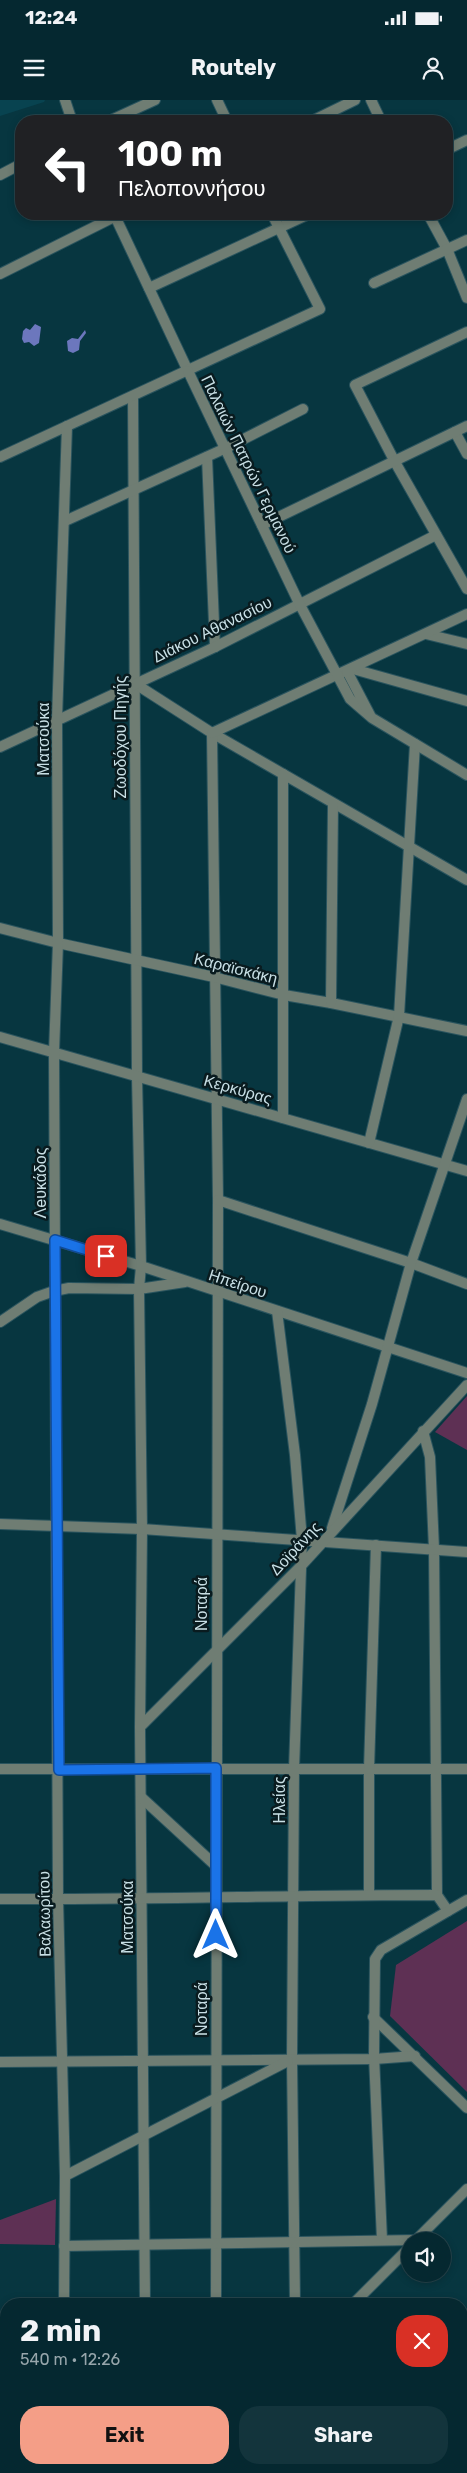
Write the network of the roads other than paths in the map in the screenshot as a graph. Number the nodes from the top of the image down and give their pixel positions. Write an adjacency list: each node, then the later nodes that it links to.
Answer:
1 (66, 100): 6 (street)
2 (155, 100): 7 (street)
3 (217, 100): 8 (street)
4 (355, 100): 9 (street)
5 (371, 100): 10 (street)
6 (70, 115)
7 (122, 115)
8 (225, 115)
9 (324, 115)
10 (378, 115)
11 (467, 140): 12 (street)
12 (453, 147)
13 (15, 167): 14 (street)
14 (0, 175)
15 (104, 220): 23 (street)
16 (119, 220): 25 (street, Παλαιών Πατρών Γερμανού)
17 (275, 220): 20 (street)
18 (296, 220): 20 (street)
19 (431, 220): 22 (street)
20 (279, 228): 25 (street); 28 (street)
21 (467, 240): 22 (street)
22 (448, 249): 24 (street); 26 (street)
23 (0, 274)
24 (374, 283)
25 (149, 288): 28 (street, Παλαιών Πατρών Γερμανού)
26 (467, 298)
27 (467, 332): 38 (street)
28 (188, 371): 29 (street); 34 (street, Παλαιών Πατρών Γερμανού)
29 (133, 396): 31 (street); 39 (street, Ζωοδόχου Πηγής)
30 (304, 409): 34 (street)
31 (67, 426): 36 (street); 40 (street, Ματσούκα)
32 (467, 426): 33 (street)
33 (454, 432): 35 (street); 38 (street)
34 (226, 448): 37 (street); 41 (street, Παλαιών Πατρών Γερμανού)
35 (467, 454)
36 (0, 457)
37 (207, 457): 39 (street); 48 (street)
38 (395, 462): 41 (street); 42 (street)
39 (134, 491): 40 (street); 51 (street, Ζωοδόχου Πηγής)
40 (65, 521): 54 (street, Ματσούκα)
41 (262, 525): 44 (street, Παλαιών Πατρών Γερμανού)
42 (436, 535): 43 (street); 44 (street, Διάκου Αθανασίου)
43 (467, 589)
44 (299, 603): 48 (street, Διάκου Αθανασίου); 50 (street, Παλαιών Πατρών Γερμανού)
45 (467, 614): 46 (street)
46 (426, 634): 47 (street); 49 (street)
47 (467, 644)
48 (215, 646): 51 (street, Διάκου Αθανασίου)
49 (350, 670): 50 (street); 52 (street); 53 (street)
50 (336, 676): 53 (street, Παλαιών Πατρών Γερμανού); 55 (street)
51 (134, 683): 54 (street, Διάκου Αθανασίου); 55 (street); 65 (street, Ζωοδόχου Πηγής)
52 (467, 702)
53 (372, 718): 56 (street, Παλαιών Πατρών Γερμανού)
54 (57, 720): 57 (street, Διάκου Αθανασίου); 64 (street, Ματσούκα)
55 (212, 733): 58 (street); 66 (street, Νοταρά)
56 (415, 744): 59 (street, Παλαιών Πατρών Γερμανού); 61 (street)
57 (0, 746)
58 (284, 774): 60 (street); 67 (street)
59 (467, 775)
60 (333, 804): 61 (street); 68 (street)
61 (408, 846): 62 (street); 69 (street)
62 (467, 880)
63 (0, 928): 64 (street, Καραϊσκάκη)
64 (58, 943): 65 (street, Καραϊσκάκη); 72 (street, Ματσούκα)
65 (137, 961): 66 (street, Καραϊσκάκη); 73 (street, Ζωοδόχου Πηγής)
66 (214, 977): 67 (street, Καραϊσκάκη); 74 (street, Νοταρά)
67 (284, 995): 68 (street, Καραϊσκάκη); 76 (street)
68 (331, 1003): 69 (street, Καραϊσκάκη)
69 (399, 1016): 70 (street, Καραϊσκάκη); 77 (street)
70 (467, 1031)
71 (0, 1037): 72 (street, Κερκύρας)
72 (54, 1052): 73 (street, Κερκύρας); 82 (street, Λeυκάδος)
73 (137, 1077): 74 (street, Κερκύρας); 84 (street, Ζωοδόχου Πηγής)
74 (217, 1098): 76 (street, Κερκύρας); 80 (street, Νοταρά)
75 (467, 1101): 78 (street)
76 (283, 1118): 77 (street, Κερκύρας)
77 (369, 1143): 78 (street, Κερκύρας)
78 (442, 1165): 79 (street, Κερκύρας); 83 (street)
79 (467, 1172)
80 (218, 1200): 83 (street); 89 (street, Νοταρά)
81 (0, 1224): 82 (street)
82 (55, 1240): 84 (street); 88 (street, Λeυκάδος)
83 (411, 1262): 86 (street); 92 (street)
84 (141, 1266): 85 (street); 87 (street, Ζωοδόχου Πηγής)
85 (186, 1281): 87 (street, Ηπείρου); 89 (street, Ηπείρου)
86 (467, 1284)
87 (138, 1289): 88 (street, Ηπείρου); 98 (street, Ματσούκα)
88 (54, 1291): 91 (street, Ηπείρου); 97 (street, Λeυκάδος)
89 (218, 1292): 90 (street, Ηπείρου); 100 (street, Νοταρά)
90 (276, 1311): 92 (street, Ηπείρου); 101 (street, Ηλείας)
91 (0, 1322)
92 (388, 1348): 93 (street, Ηπείρου); 99 (street)
93 (467, 1373)
94 (467, 1385): 95 (street, Δοϊράνης)
95 (423, 1431): 99 (street, Δοϊράνης); 104 (street)
96 (0, 1524): 97 (street)
97 (56, 1525): 98 (street); 116 (street, Βαλαωρίτου)
98 (142, 1529): 100 (street); 108 (street, Ματσούκα)
99 (331, 1531): 102 (street, Δοϊράνης)
100 (216, 1534): 101 (street); 107 (street, Νοταρά)
101 (302, 1540): 102 (street); 106 (street, Ηλείας)
102 (324, 1542): 103 (street); 106 (street, Δοϊράνης)
103 (376, 1544): 104 (street); 113 (street)
104 (434, 1549): 105 (street); 114 (street)
105 (467, 1552)
106 (300, 1567): 107 (street, Δοϊράνης); 112 (street, Ηλείας)
107 (216, 1649): 108 (street, Δοϊράνης); 110 (street, Νοταρά)
108 (140, 1727): 109 (street, Ματσούκα)
109 (141, 1768): 110 (street); 116 (street); 117 (street, Ματσούκα)
110 (216, 1768): 112 (street); 118 (street, Νοταρά)
111 (0, 1769): 116 (street)
112 (294, 1769): 113 (street); 120 (street, Ηλείας)
113 (369, 1769): 114 (street); 121 (street)
114 (437, 1769): 115 (street); 119 (street)
115 (467, 1769)
116 (59, 1770): 123 (street, Βαλαωρίτου)
117 (142, 1798): 118 (street); 125 (street, Ματσούκα)
118 (216, 1866): 124 (street, Νοταρά)
119 (437, 1894): 121 (street); 127 (street)
120 (294, 1895): 121 (street); 124 (street); 130 (street, Ηλείας)
121 (369, 1895)
122 (0, 1899): 123 (street)
123 (58, 1899): 125 (street); 134 (street, Βαλαωρίτου)
124 (216, 1899): 125 (street); 133 (street, Νοταρά)
125 (141, 1900): 132 (street, Ματσούκα)
126 (467, 1900): 127 (street)
127 (448, 1911): 128 (street)
128 (374, 2017): 129 (street); 131 (street)
129 (415, 2056): 131 (street); 137 (street)
130 (292, 2059): 131 (street); 133 (street); 136 (street); 143 (street, Ηλείας)
131 (374, 2059): 142 (street)
132 (142, 2060): 133 (street); 134 (street); 138 (street, Ματσούκα)
133 (216, 2060): 136 (street, Νοταρά)
134 (62, 2061): 135 (street); 139 (street, Βαλαωρίτου)
135 (0, 2062)
136 (216, 2097): 138 (street); 145 (street, Νοταρά)
137 (467, 2108)
138 (145, 2134): 139 (street); 146 (street, Ματσούκα)
139 (65, 2176): 147 (street, Βαλαωρίτου)
140 (467, 2189): 141 (street)
141 (425, 2232)
142 (382, 2240): 143 (street); 144 (street)
143 (294, 2242): 145 (street); 152 (street, Ηλείας)
144 (401, 2242)
145 (216, 2243): 146 (street); 151 (street, Νοταρά)
146 (145, 2244): 147 (street); 150 (street, Ματσούκα)
147 (64, 2246): 149 (street, Βαλαωρίτου)
148 (401, 2256): 153 (street)
149 (64, 2298)
150 (145, 2298)
151 (216, 2298)
152 (295, 2298)
153 (359, 2298)

